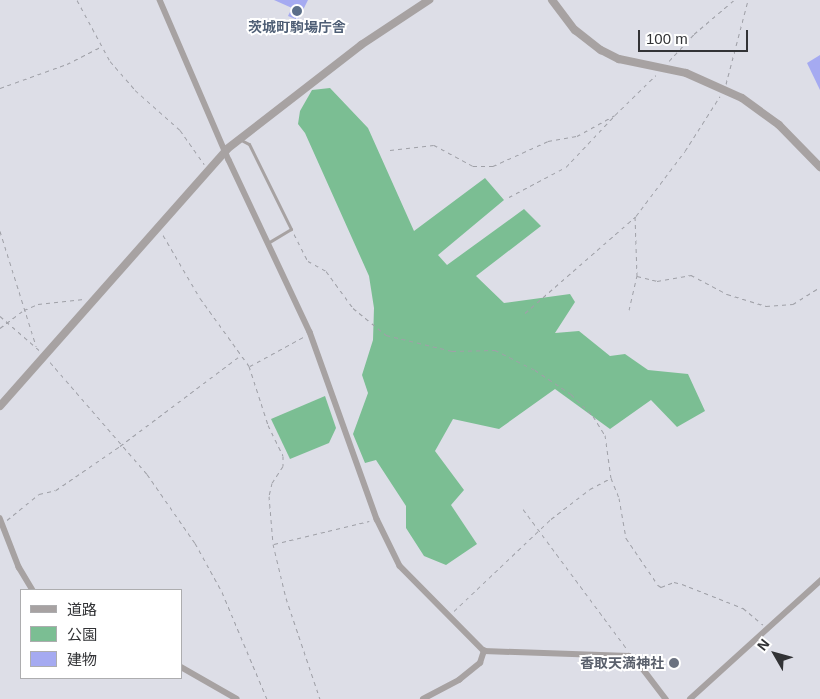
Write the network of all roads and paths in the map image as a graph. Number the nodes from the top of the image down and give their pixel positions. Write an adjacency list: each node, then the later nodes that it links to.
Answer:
1 (77, 0): 7 (path)
2 (160, 0): 13 (street)
3 (429, 0): 12 (street)
4 (552, 0): 8 (street)
5 (734, 0): 8 (path)
6 (748, 0): 10 (path)
7 (100, 47): 9 (path); 15 (path)
8 (662, 68): 10 (street); 11 (path)
9 (0, 88)
10 (724, 88): 16 (street); 18 (path)
11 (615, 115): 14 (path); 17 (path)
12 (240, 140): 13 (street); 20 (lane)
13 (227, 149): 15 (street); 22 (street)
14 (390, 150)
15 (211, 168): 19 (street)
16 (820, 168)
17 (509, 197)
18 (636, 216): 23 (path); 28 (path)
19 (158, 228): 25 (street); 34 (path)
20 (291, 229): 22 (lane); 39 (path)
21 (0, 231): 26 (path)
22 (268, 243): 32 (street)
23 (637, 276): 24 (path); 27 (path)
24 (820, 287)
25 (94, 298): 26 (path); 35 (street)
26 (24, 310): 30 (path); 33 (path)
27 (629, 310)
28 (525, 313)
29 (0, 316): 30 (path)
30 (6, 321): 31 (path); 33 (path)
31 (0, 328)
32 (310, 332): 36 (path); 41 (street)
33 (36, 347): 35 (path)
34 (240, 355): 36 (path); 38 (path)
35 (44, 356): 37 (street); 38 (path)
36 (249, 366): 44 (path)
37 (0, 406)
38 (120, 446): 42 (path); 53 (path)
39 (611, 478): 43 (path); 48 (path)
40 (523, 509): 43 (path)
41 (377, 519): 44 (path); 47 (street)
42 (1, 521): 46 (street)
43 (538, 531): 47 (path); 50 (path)
44 (273, 544): 54 (path)
45 (820, 581): 48 (street)
46 (32, 589)
47 (448, 616): 49 (street)
48 (766, 629): 57 (street)
49 (484, 651): 50 (street); 55 (street)
50 (629, 656): 56 (street)
51 (182, 667): 52 (street)
52 (237, 699)
53 (267, 699)
54 (320, 699)
55 (423, 699)
56 (666, 699)
57 (690, 699)

